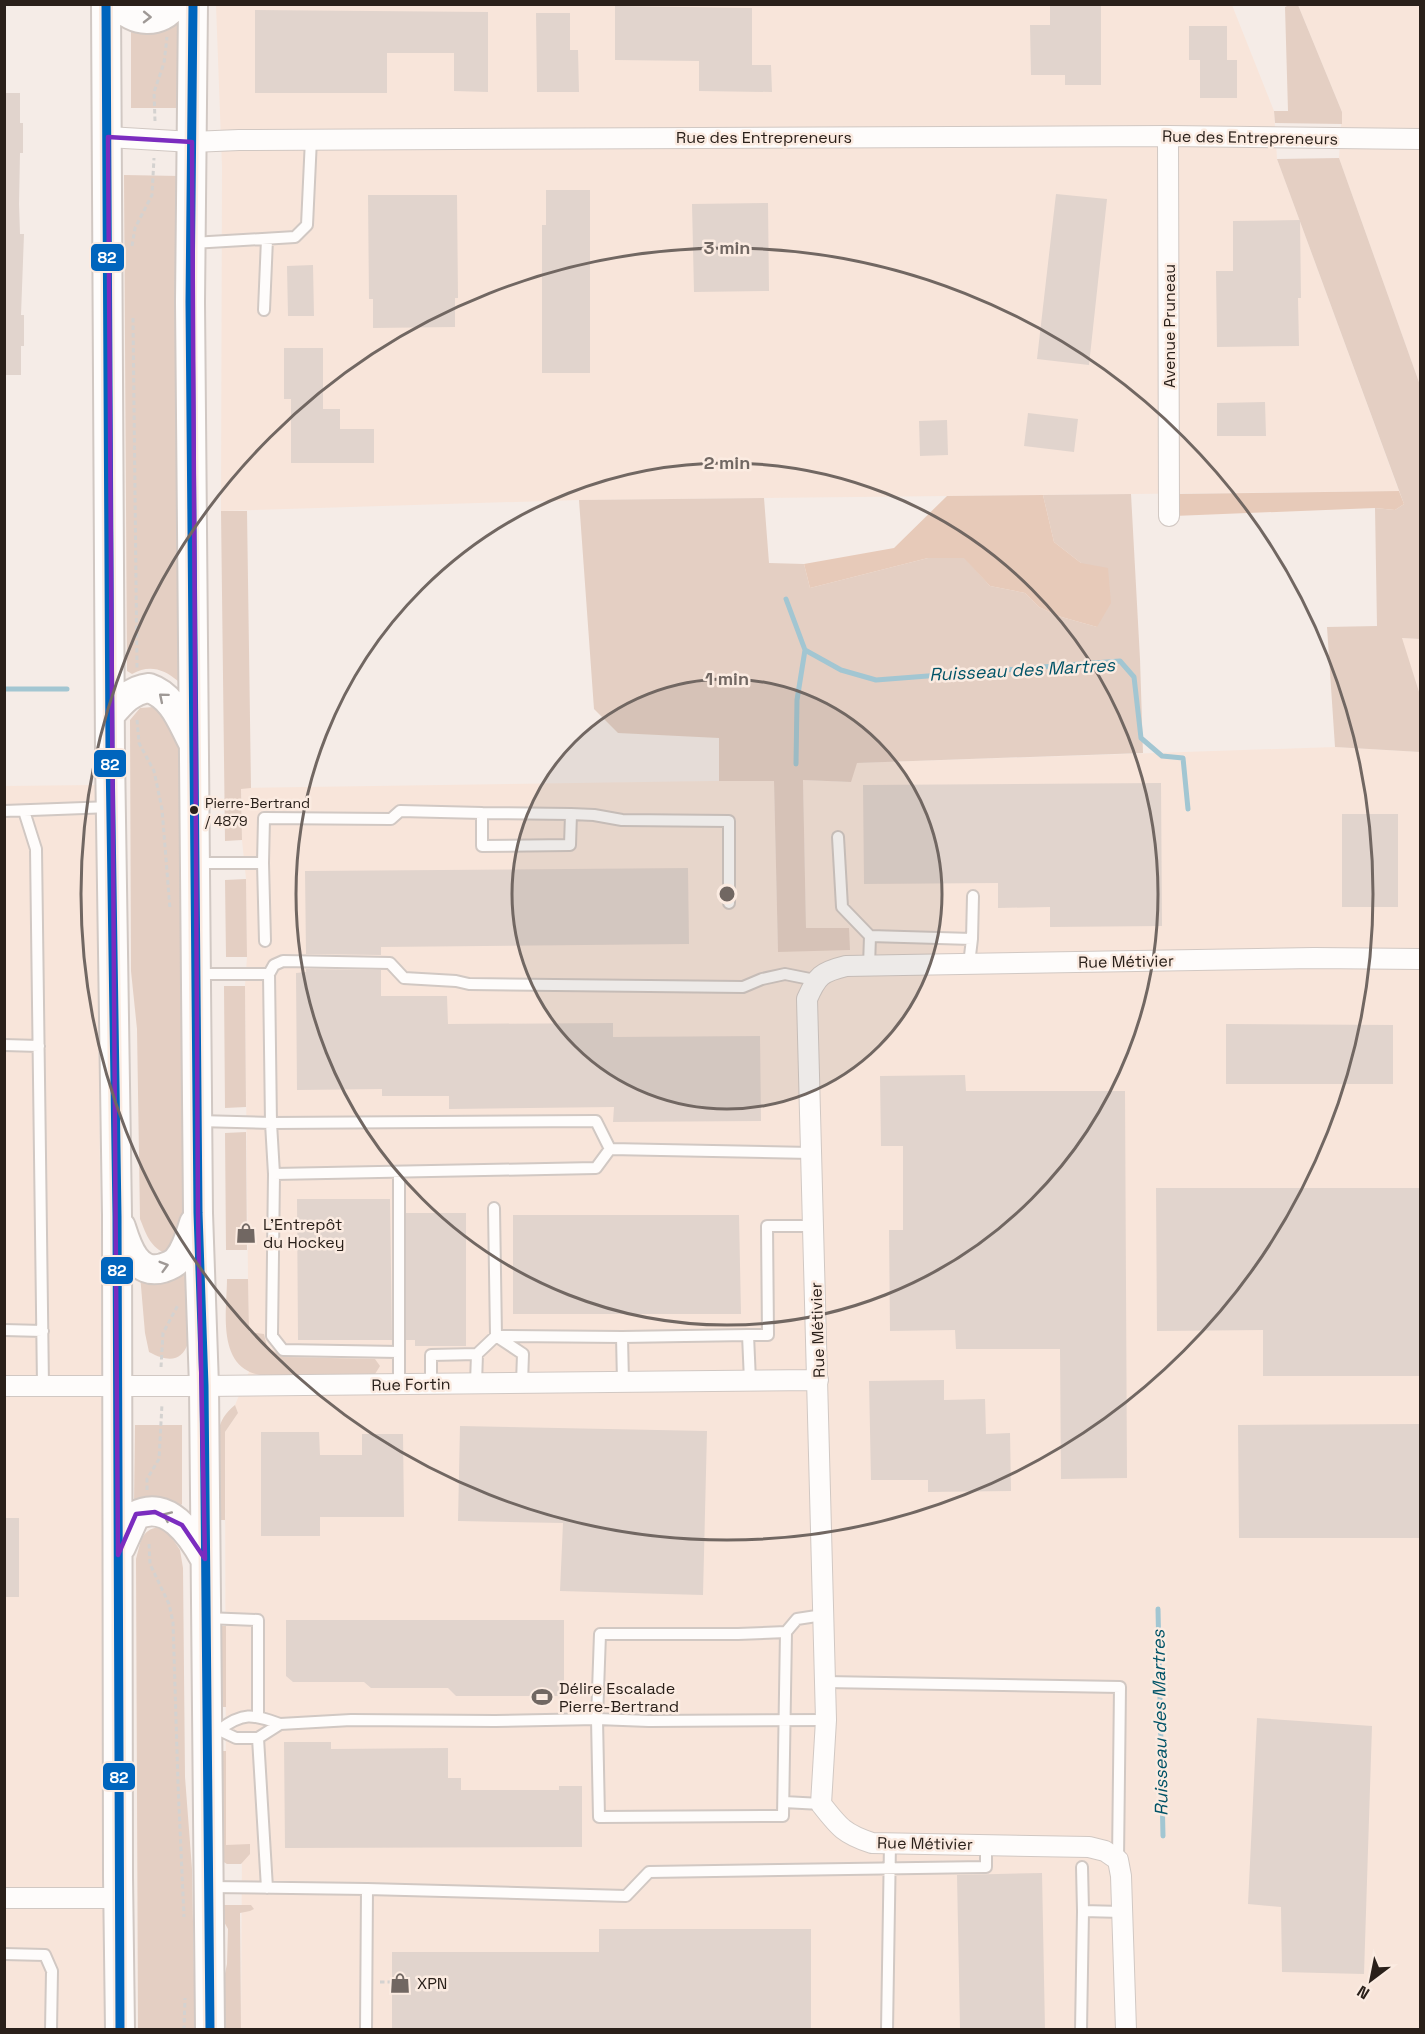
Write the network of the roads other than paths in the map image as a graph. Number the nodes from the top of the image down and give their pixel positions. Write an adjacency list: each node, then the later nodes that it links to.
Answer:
1 (106, 4): 6 (main road)
2 (118, 4): 3 (main road, one-way to 3)
3 (175, 4)
4 (193, 4): 9 (main road)
5 (1168, 136): 7 (street, Rue des Entrepreneurs); 8 (street, Rue des Entrepreneurs); 13 (street, Avenue Pruneau)
6 (108, 137): 9 (street, Rue des Entrepreneurs); 14 (main road)
7 (1420, 139)
8 (311, 140): 9 (street, Rue des Entrepreneurs); 10 (lane)
9 (192, 142): 11 (main road)
10 (267, 239): 11 (lane); 12 (lane)
11 (191, 243): 15 (main road)
12 (264, 310)
13 (1169, 516)
14 (124, 716): 15 (main road, one-way to 14); 16 (main road)
15 (194, 745): 22 (main road)
16 (111, 807): 18 (lane); 45 (main road)
17 (4, 811): 18 (lane)
18 (24, 811): 36 (lane)
19 (482, 813): 20 (lane); 20 (lane); 23 (lane)
20 (571, 814): 25 (lane)
21 (838, 837): 26 (lane)
22 (196, 863): 23 (lane); 32 (main road)
23 (263, 863): 28 (lane)
24 (973, 897): 27 (lane)
25 (729, 903)
26 (870, 936): 27 (lane); 31 (lane)
27 (972, 939): 30 (lane)
28 (264, 941)
29 (1420, 959): 30 (street, Rue Métivier)
30 (969, 964): 31 (street, Rue Métivier)
31 (869, 966): 34 (street, Rue Métivier)
32 (197, 974): 33 (lane); 37 (main road)
33 (269, 974): 34 (lane); 38 (lane)
34 (815, 980): 40 (street, Rue Métivier)
35 (4, 1045): 36 (lane)
36 (39, 1046): 48 (lane)
37 (197, 1120): 38 (lane); 44 (main road)
38 (271, 1123): 39 (lane); 42 (lane)
39 (610, 1149): 40 (lane); 41 (lane)
40 (811, 1152): 46 (street, Rue Métivier)
41 (399, 1172): 42 (lane); 52 (lane)
42 (274, 1174): 52 (lane)
43 (494, 1208): 50 (lane)
44 (198, 1213): 45 (main road, one-way to 44); 64 (main road)
45 (117, 1216): 63 (main road)
46 (813, 1226): 49 (lane); 54 (street, Rue Métivier)
47 (4, 1330): 48 (lane)
48 (43, 1331): 62 (lane)
49 (748, 1335): 51 (lane); 55 (lane)
50 (496, 1336): 51 (lane); 53 (lane); 58 (lane)
51 (622, 1337): 56 (lane)
52 (399, 1352): 59 (lane)
53 (477, 1354): 57 (lane); 60 (lane)
54 (818, 1380): 55 (street, Rue Fortin); 67 (street, Rue Métivier)
55 (750, 1381): 56 (street, Rue Fortin)
56 (623, 1382): 58 (street, Rue Fortin)
57 (476, 1383): 58 (street, Rue Fortin); 60 (street, Rue Fortin)
58 (522, 1383)
59 (399, 1384): 60 (street, Rue Fortin); 64 (street, Rue Fortin)
60 (431, 1384)
61 (4, 1386): 62 (street, Rue Fortin)
62 (43, 1386): 63 (street, Rue Fortin)
63 (117, 1386): 64 (street, Rue Fortin); 65 (main road)
64 (204, 1386): 66 (main road)
65 (118, 1555): 66 (main road, one-way to 65); 89 (main road)
66 (206, 1559): 68 (main road)
67 (823, 1615): 69 (lane); 70 (street, Rue Métivier)
68 (206, 1618): 71 (lane); 76 (main road)
69 (786, 1632): 72 (lane); 73 (lane)
70 (825, 1682): 74 (street, Rue Métivier); 82 (lane)
71 (258, 1716): 75 (lane); 76 (lane)
72 (597, 1719): 73 (lane); 75 (lane); 78 (lane)
73 (786, 1720): 74 (lane); 78 (lane)
74 (826, 1720): 79 (street, Rue Métivier)
75 (280, 1724): 77 (lane)
76 (213, 1730): 77 (lane); 85 (main road)
77 (258, 1738): 86 (lane)
78 (784, 1802): 79 (lane)
79 (821, 1804): 80 (street, Rue Métivier)
80 (890, 1843): 81 (street, Rue Métivier); 84 (lane)
81 (986, 1845): 82 (street, Rue Métivier); 84 (lane)
82 (1118, 1860): 91 (street)
83 (1082, 1867): 90 (lane)
84 (889, 1869): 87 (lane); 97 (lane)
85 (209, 1887): 86 (lane); 95 (main road)
86 (267, 1888): 87 (lane)
87 (367, 1889): 96 (lane)
88 (4, 1898): 89 (street)
89 (118, 1898): 94 (main road)
90 (1083, 1911): 91 (lane); 98 (lane)
91 (1122, 1912): 99 (street)
92 (4, 1954): 93 (lane)
93 (51, 2030)
94 (120, 2030)
95 (210, 2030)
96 (366, 2030)
97 (887, 2030)
98 (1082, 2030)
99 (1126, 2030)

